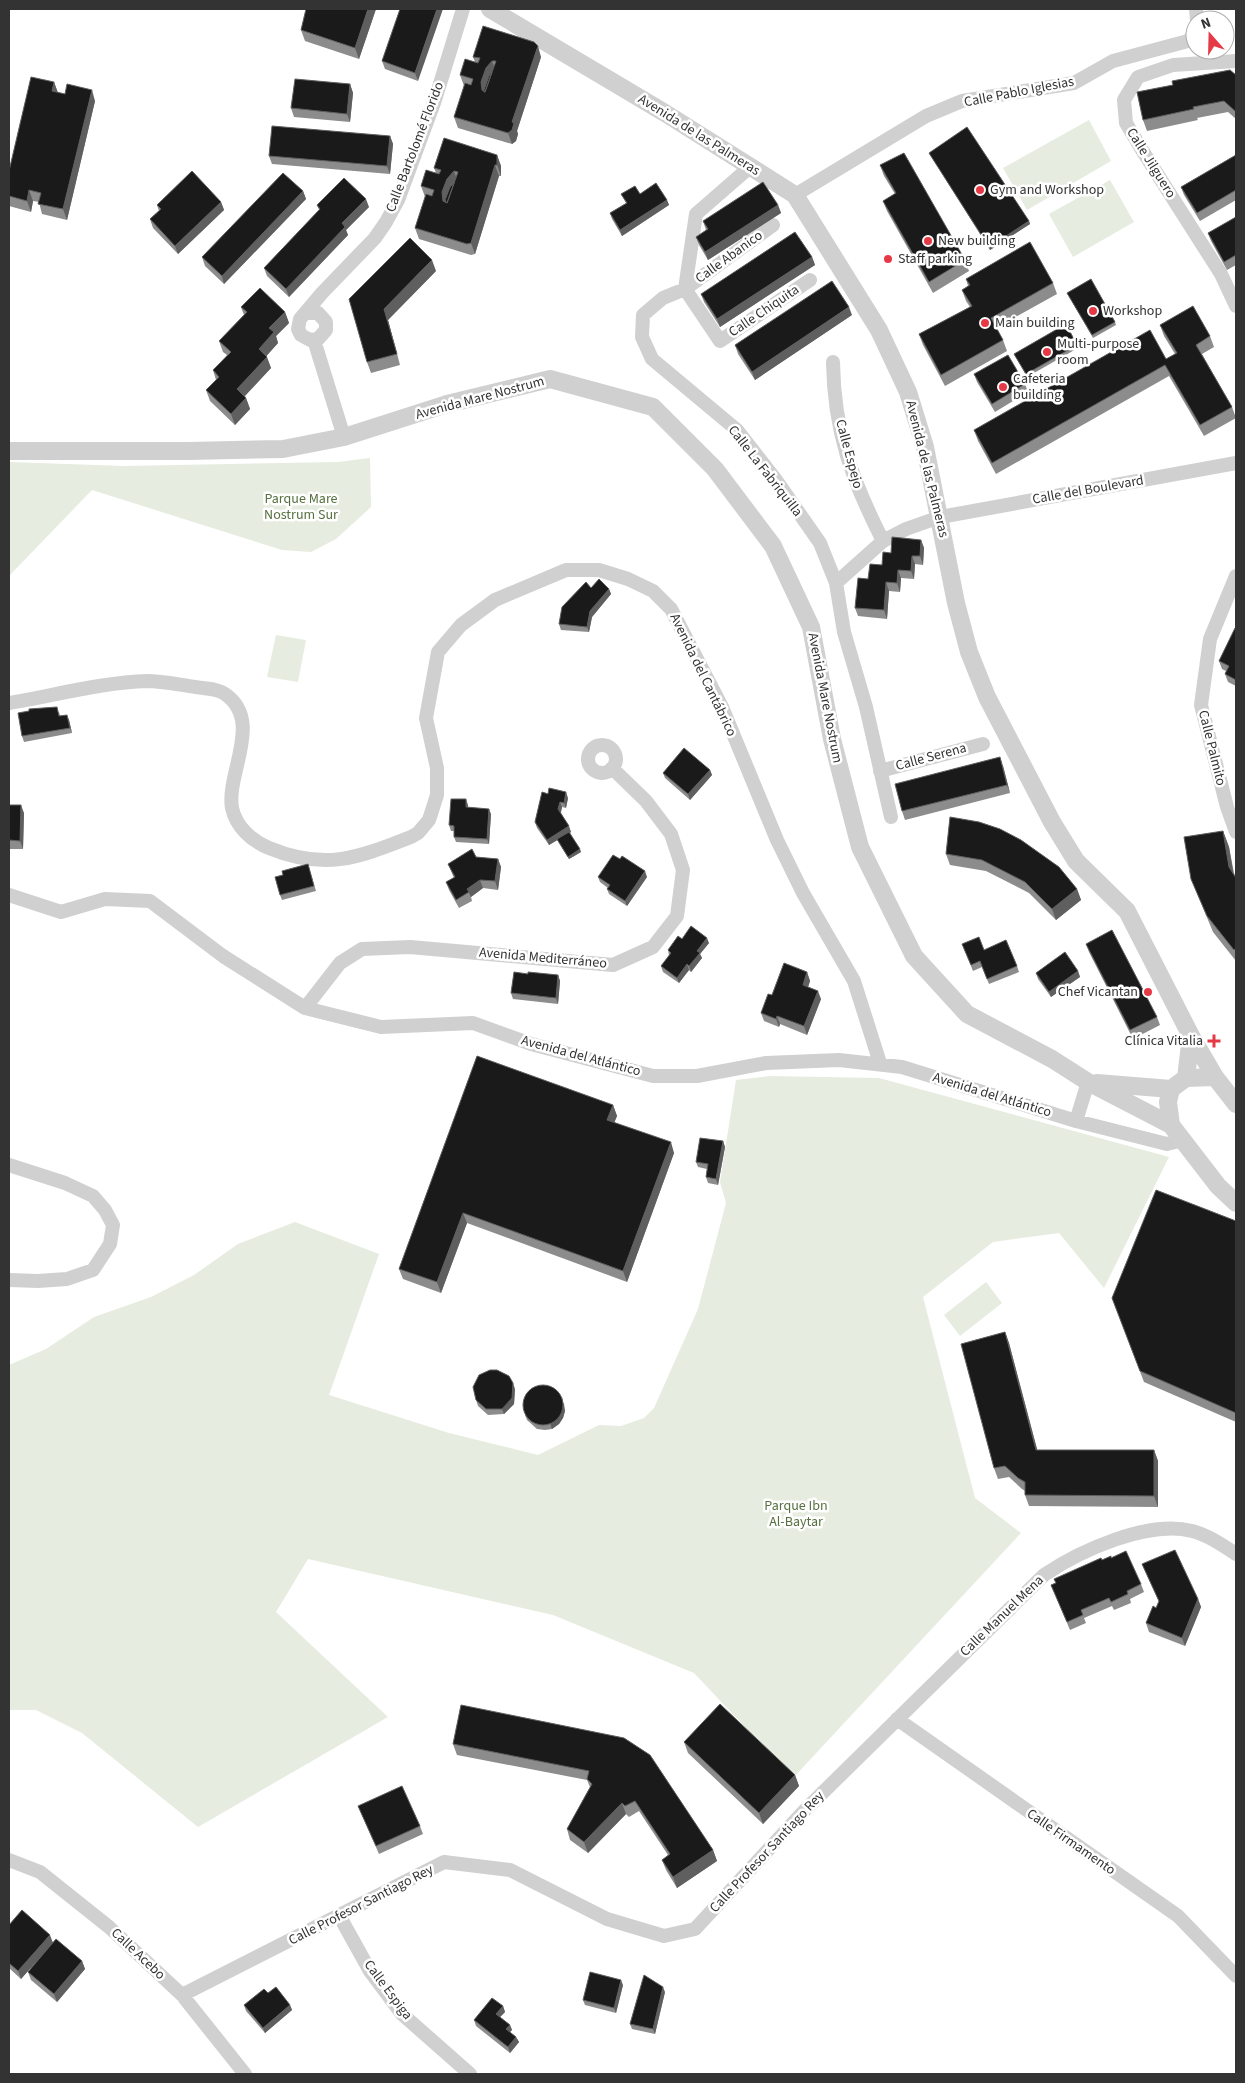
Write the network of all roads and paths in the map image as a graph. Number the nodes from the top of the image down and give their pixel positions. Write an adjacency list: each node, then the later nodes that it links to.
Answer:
1 (462, 9): 10 (street, Calle Bartolomé Florido)
2 (490, 9): 5 (street, Avenida de las Palmeras)
3 (1185, 42): 6 (street, Calle Pablo Iglesias)
4 (1236, 61): 11 (street, Calle Jilguero)
5 (750, 167): 6 (street, Avenida de las Palmeras); 9 (street)
6 (795, 195): 19 (street, Avenida de las Palmeras)
7 (773, 225): 9 (street, Calle Abanico)
8 (810, 280): 9 (street, Calle Chiquita)
9 (685, 289): 22 (street, Calle La Fabriquilla)
10 (322, 292): 12 (street, Calle Bartolomé Florido); 13 (street)
11 (1236, 306)
12 (306, 313): 13 (street); 14 (street)
13 (324, 317): 14 (street)
14 (314, 340): 16 (street)
15 (833, 362): 20 (street, Calle Espejo)
16 (344, 437): 17 (street, Avenida Mare Nostrum); 35 (street, Avenida Mare Nostrum)
17 (9, 451)
18 (1236, 463): 19 (street, Calle del Boulevard)
19 (940, 518): 20 (street, Calle del Boulevard); 31 (street, Avenida de las Palmeras)
20 (883, 542): 22 (street, Calle del Boulevard)
21 (1236, 576): 28 (street, Calle Palmito)
22 (836, 584): 26 (street, Calle La Fabriquilla)
23 (9, 703): 32 (street, Avenida del Cantábrico)
24 (983, 744): 26 (street, Calle Serena)
25 (612, 768): 30 (street, Avenida Mediterráneo)
26 (880, 771): 27 (street, Calle La Fabriquilla)
27 (891, 817)
28 (1236, 832)
29 (9, 895): 30 (street, Avenida del Atlántico)
30 (305, 1008): 32 (street, Avenida del Atlántico)
31 (1191, 1036): 33 (street, Avenida de las Palmeras); 34 (street)
32 (880, 1063): 38 (street, Avenida del Atlántico)
33 (1215, 1077): 34 (street); 37 (street, Avenida de las Palmeras)
34 (1186, 1078): 36 (street)
35 (1088, 1082): 36 (street, Avenida Mare Nostrum); 38 (street); 39 (street, Avenida Mare Nostrum)
36 (1171, 1089): 39 (street)
37 (1236, 1104)
38 (1076, 1121): 40 (street, Avenida del Atlántico)
39 (1171, 1125): 40 (street)
40 (1183, 1140): 42 (street)
41 (9, 1165): 43 (street)
42 (1236, 1204)
43 (9, 1280)
44 (1236, 1554): 45 (street, Calle Manuel Mena)
45 (897, 1719): 47 (street, Calle Profesor Santiago Rey); 48 (street, Calle Firmamento)
46 (9, 1860): 49 (street, Calle Acebo)
47 (340, 1917): 49 (street, Calle Profesor Santiago Rey); 51 (street, Calle Espiga)
48 (1236, 1976)
49 (182, 1995): 50 (street, Calle Acebo)
50 (245, 2074)
51 (470, 2074)

